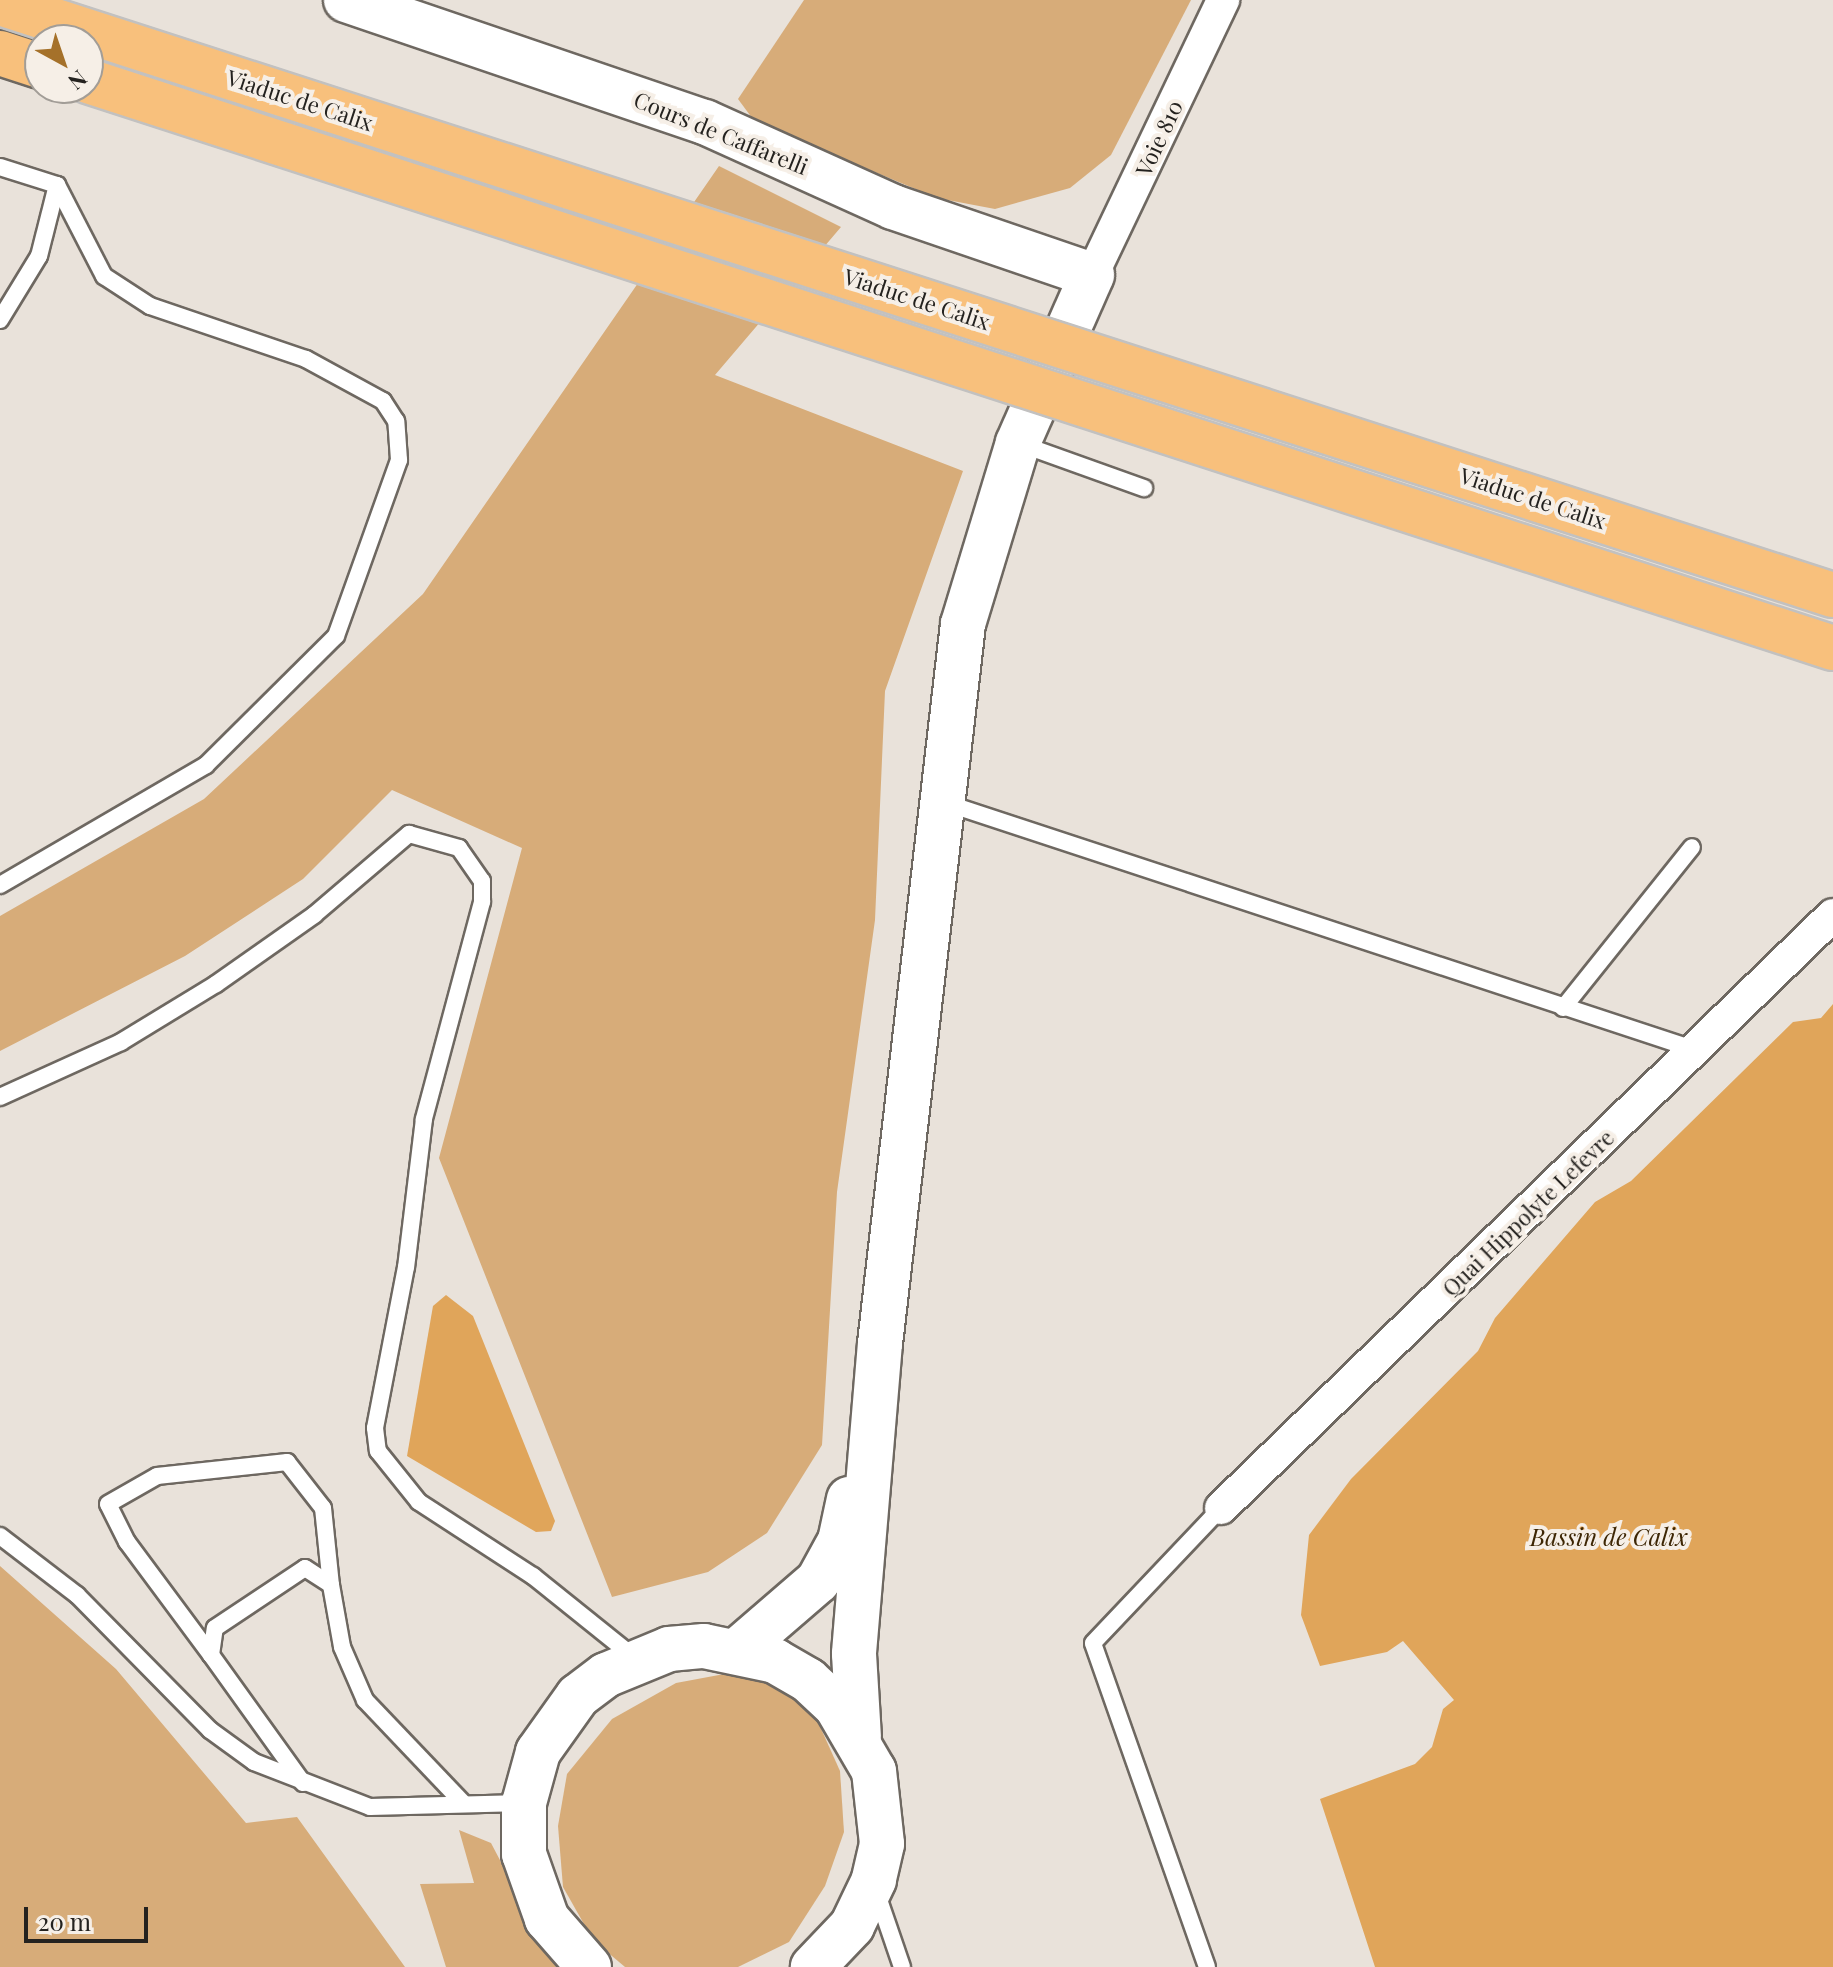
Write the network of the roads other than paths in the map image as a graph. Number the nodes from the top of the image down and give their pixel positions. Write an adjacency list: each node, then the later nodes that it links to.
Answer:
1 (346, 0): 9 (street, Cours de Caffarelli)
2 (1223, 0): 9 (street, Voie 810)
3 (0, 3): 13 (highway, Viaduc de Calix, bridge)
4 (0, 53): 5 (highway)
5 (24, 61)
6 (104, 86): 14 (highway, bridge)
7 (0, 167): 8 (lane)
8 (57, 185): 10 (lane); 17 (lane)
9 (1092, 275): 11 (street)
10 (0, 320)
11 (1018, 443): 12 (lane); 15 (street)
12 (1144, 488)
13 (1833, 595)
14 (1833, 648)
15 (942, 801): 19 (lane); 22 (street)
16 (1692, 847): 19 (lane)
17 (0, 885)
18 (1833, 915): 20 (street, Quai Hippolyte Lefevre)
19 (1563, 1008): 20 (lane)
20 (1698, 1050): 23 (street, Quai Hippolyte Lefevre)
21 (0, 1097): 28 (lane)
22 (880, 1343): 26 (street); 29 (street)
23 (1221, 1508): 37 (lane)
24 (0, 1536): 30 (lane)
25 (331, 1585): 27 (lane); 27 (lane); 31 (lane)
26 (738, 1650): 28 (street); 29 (street)
27 (211, 1655): 30 (lane)
28 (636, 1659): 32 (street)
29 (859, 1737): 33 (street)
30 (304, 1784): 31 (lane)
31 (463, 1803): 32 (lane)
32 (524, 1803): 34 (street)
33 (874, 1880): 35 (street); 36 (lane)
34 (589, 1967)
35 (813, 1967)
36 (902, 1967)
37 (1207, 1967)

